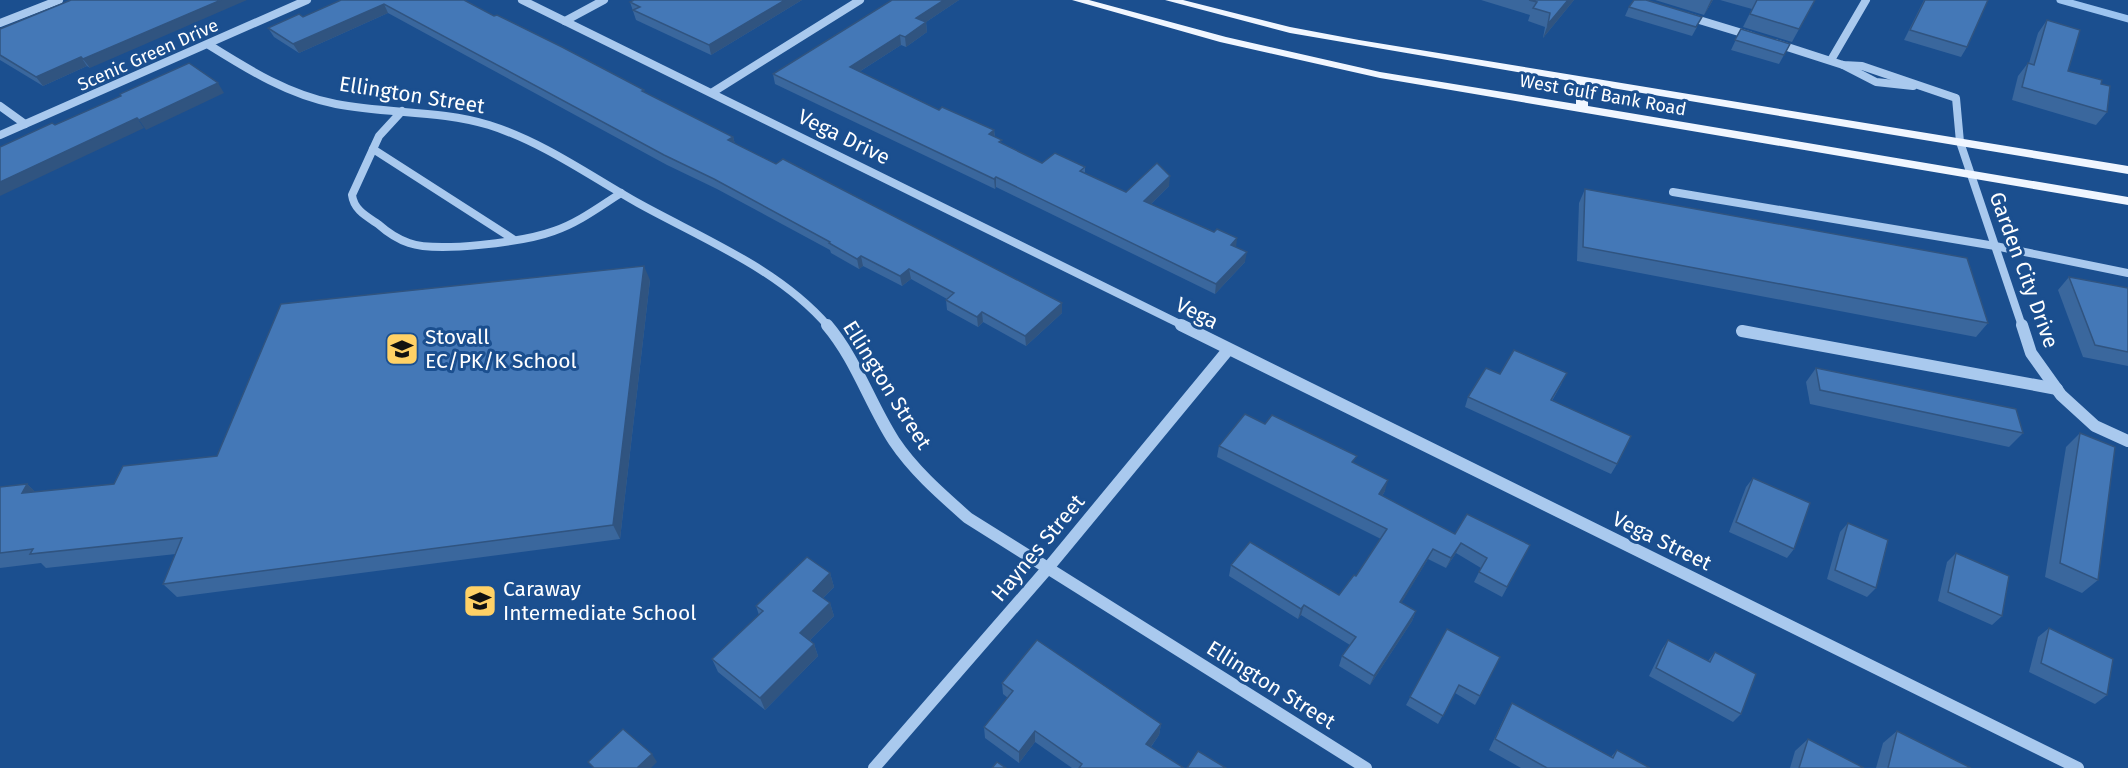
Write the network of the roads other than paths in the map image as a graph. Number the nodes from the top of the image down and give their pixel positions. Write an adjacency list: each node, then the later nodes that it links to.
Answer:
1 (59, 0): 11 (street)
2 (307, 0): 13 (street, Scenic Green Drive)
3 (522, 0): 10 (street, Vega Drive)
4 (604, 0): 10 (street)
5 (860, 0): 16 (street)
6 (1077, 0): 12 (main road, West Gulf Bank Road)
7 (1170, 0): 12 (main road, West Gulf Bank Road)
8 (1866, 0): 14 (street)
9 (1677, 14): 14 (street)
10 (565, 21): 16 (street, Vega Drive)
11 (0, 23)
12 (1232, 29): 15 (main road, West Gulf Bank Road); 18 (main road, West Gulf Bank Road)
13 (209, 45): 19 (street, Ellington Street); 20 (street, Scenic Green Drive)
14 (1831, 60): 22 (street, Garden City Drive)
15 (1582, 80): 18 (main road); 22 (main road, West Gulf Bank Road)
16 (713, 92): 32 (street, Vega Drive)
17 (0, 106): 20 (street)
18 (1582, 110): 25 (main road, West Gulf Bank Road)
19 (402, 111): 23 (street); 27 (street, Ellington Street)
20 (25, 124): 21 (street, Scenic Green Drive)
21 (0, 135)
22 (1960, 142): 24 (main road, West Gulf Bank Road); 25 (street, Garden City Drive)
23 (373, 149): 29 (street); 29 (street)
24 (2128, 170)
25 (1971, 175): 28 (main road, West Gulf Bank Road); 30 (street, Garden City Drive)
26 (1673, 192): 30 (street)
27 (621, 193): 29 (street); 37 (street, Ellington Street)
28 (2128, 201)
29 (513, 239)
30 (1995, 246): 31 (street); 35 (street, Garden City Drive)
31 (2128, 273)
32 (1149, 309): 34 (street, Vega)
33 (1742, 331): 35 (street)
34 (1228, 350): 37 (street, Haynes Street); 40 (street, Vega Street)
35 (2057, 389): 36 (street, Garden City Drive)
36 (2128, 441)
37 (1048, 568): 38 (street, Haynes Street); 39 (street, Ellington Street)
38 (874, 768)
39 (1366, 768)
40 (2078, 768)

